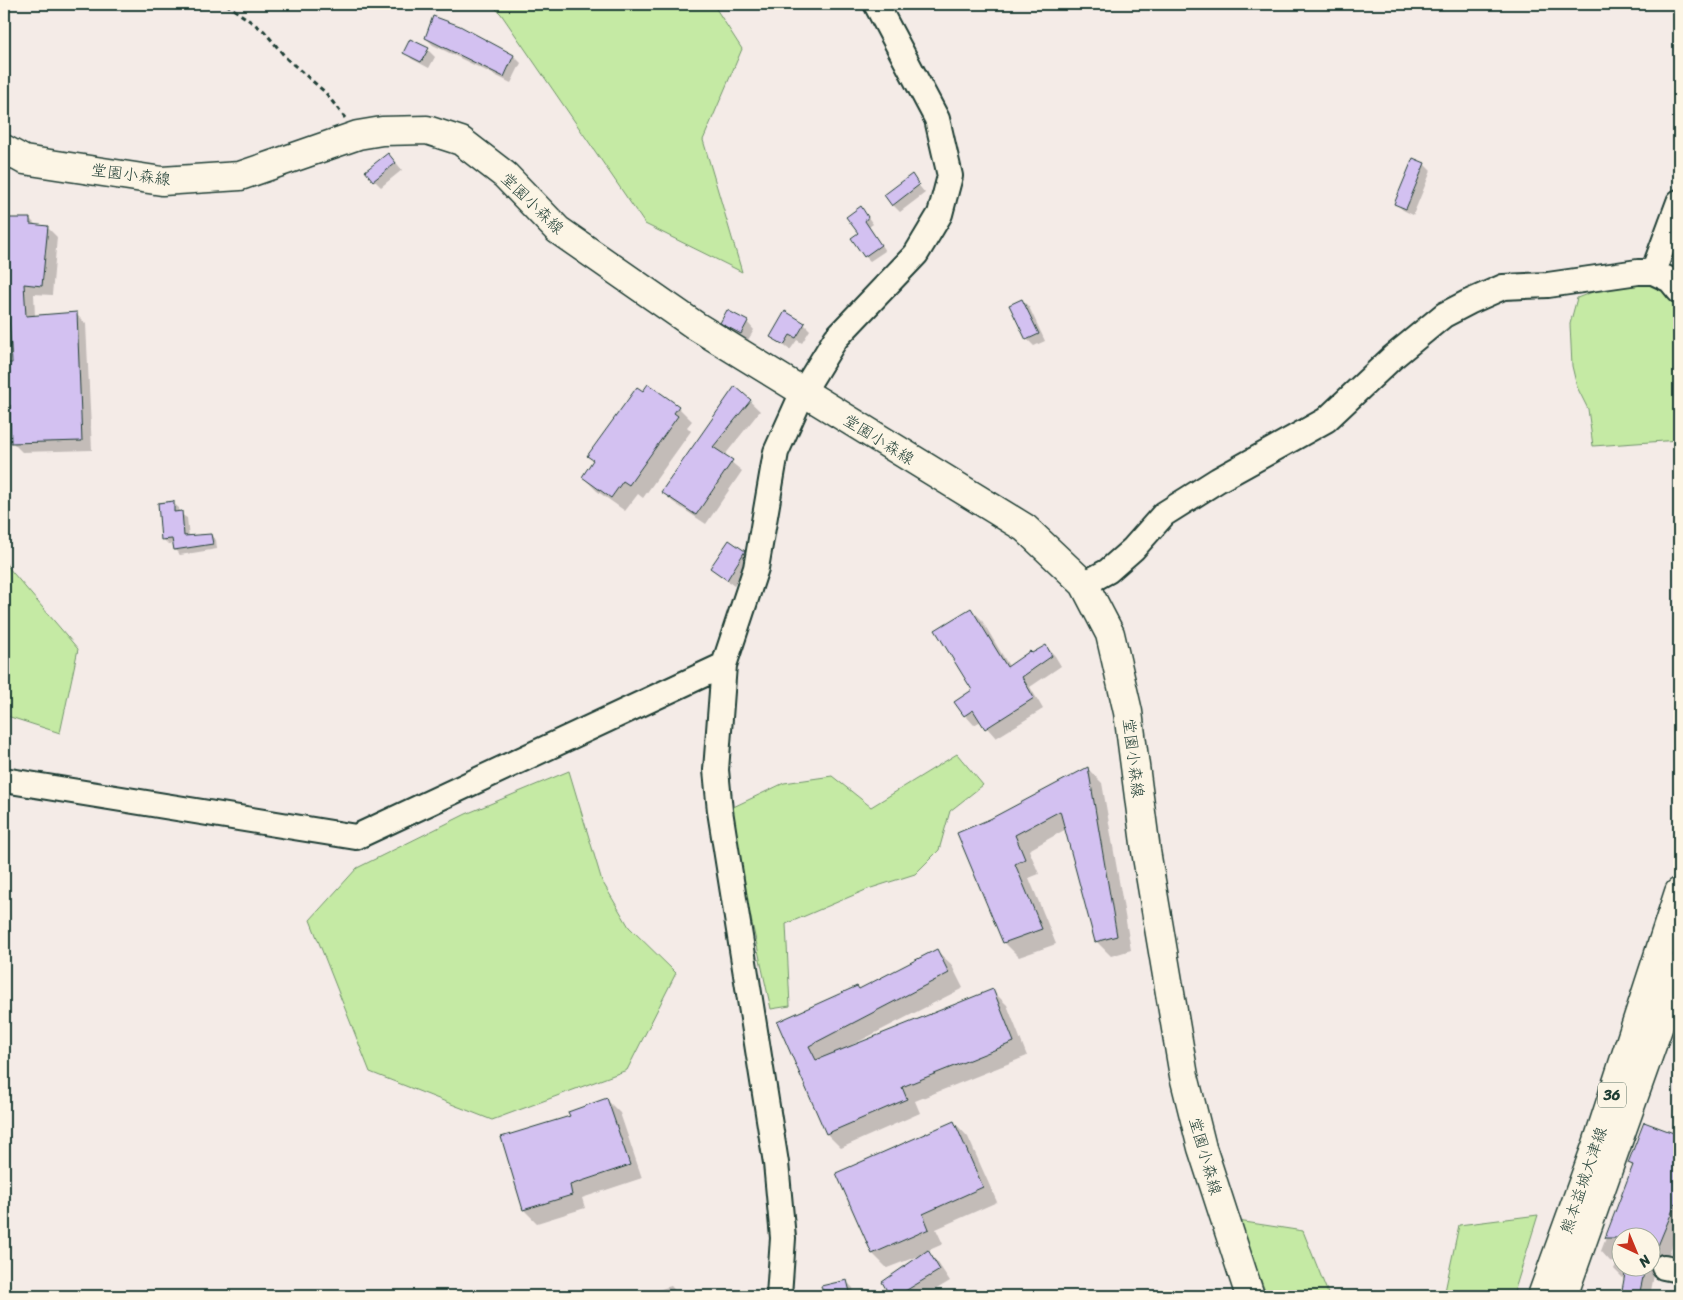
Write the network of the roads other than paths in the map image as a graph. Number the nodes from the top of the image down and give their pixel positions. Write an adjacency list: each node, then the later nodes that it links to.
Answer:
1 (877, 6): 6 (street)
2 (4, 149): 6 (main road, 堂園小森線)
3 (1679, 202): 4 (street)
4 (1653, 272): 5 (street); 7 (street)
5 (1679, 291)
6 (803, 392): 7 (main road, 堂園小森線); 8 (street)
7 (1084, 584): 13 (main road, 堂園小森線)
8 (724, 665): 9 (street); 12 (street)
9 (4, 780)
10 (1679, 892): 14 (main road, 熊本益城大津線 / 36)
11 (1679, 968): 15 (main road, 熊本益城大津線 / 36)
12 (779, 1296)
13 (1250, 1296)
14 (1542, 1296)
15 (1563, 1296)

